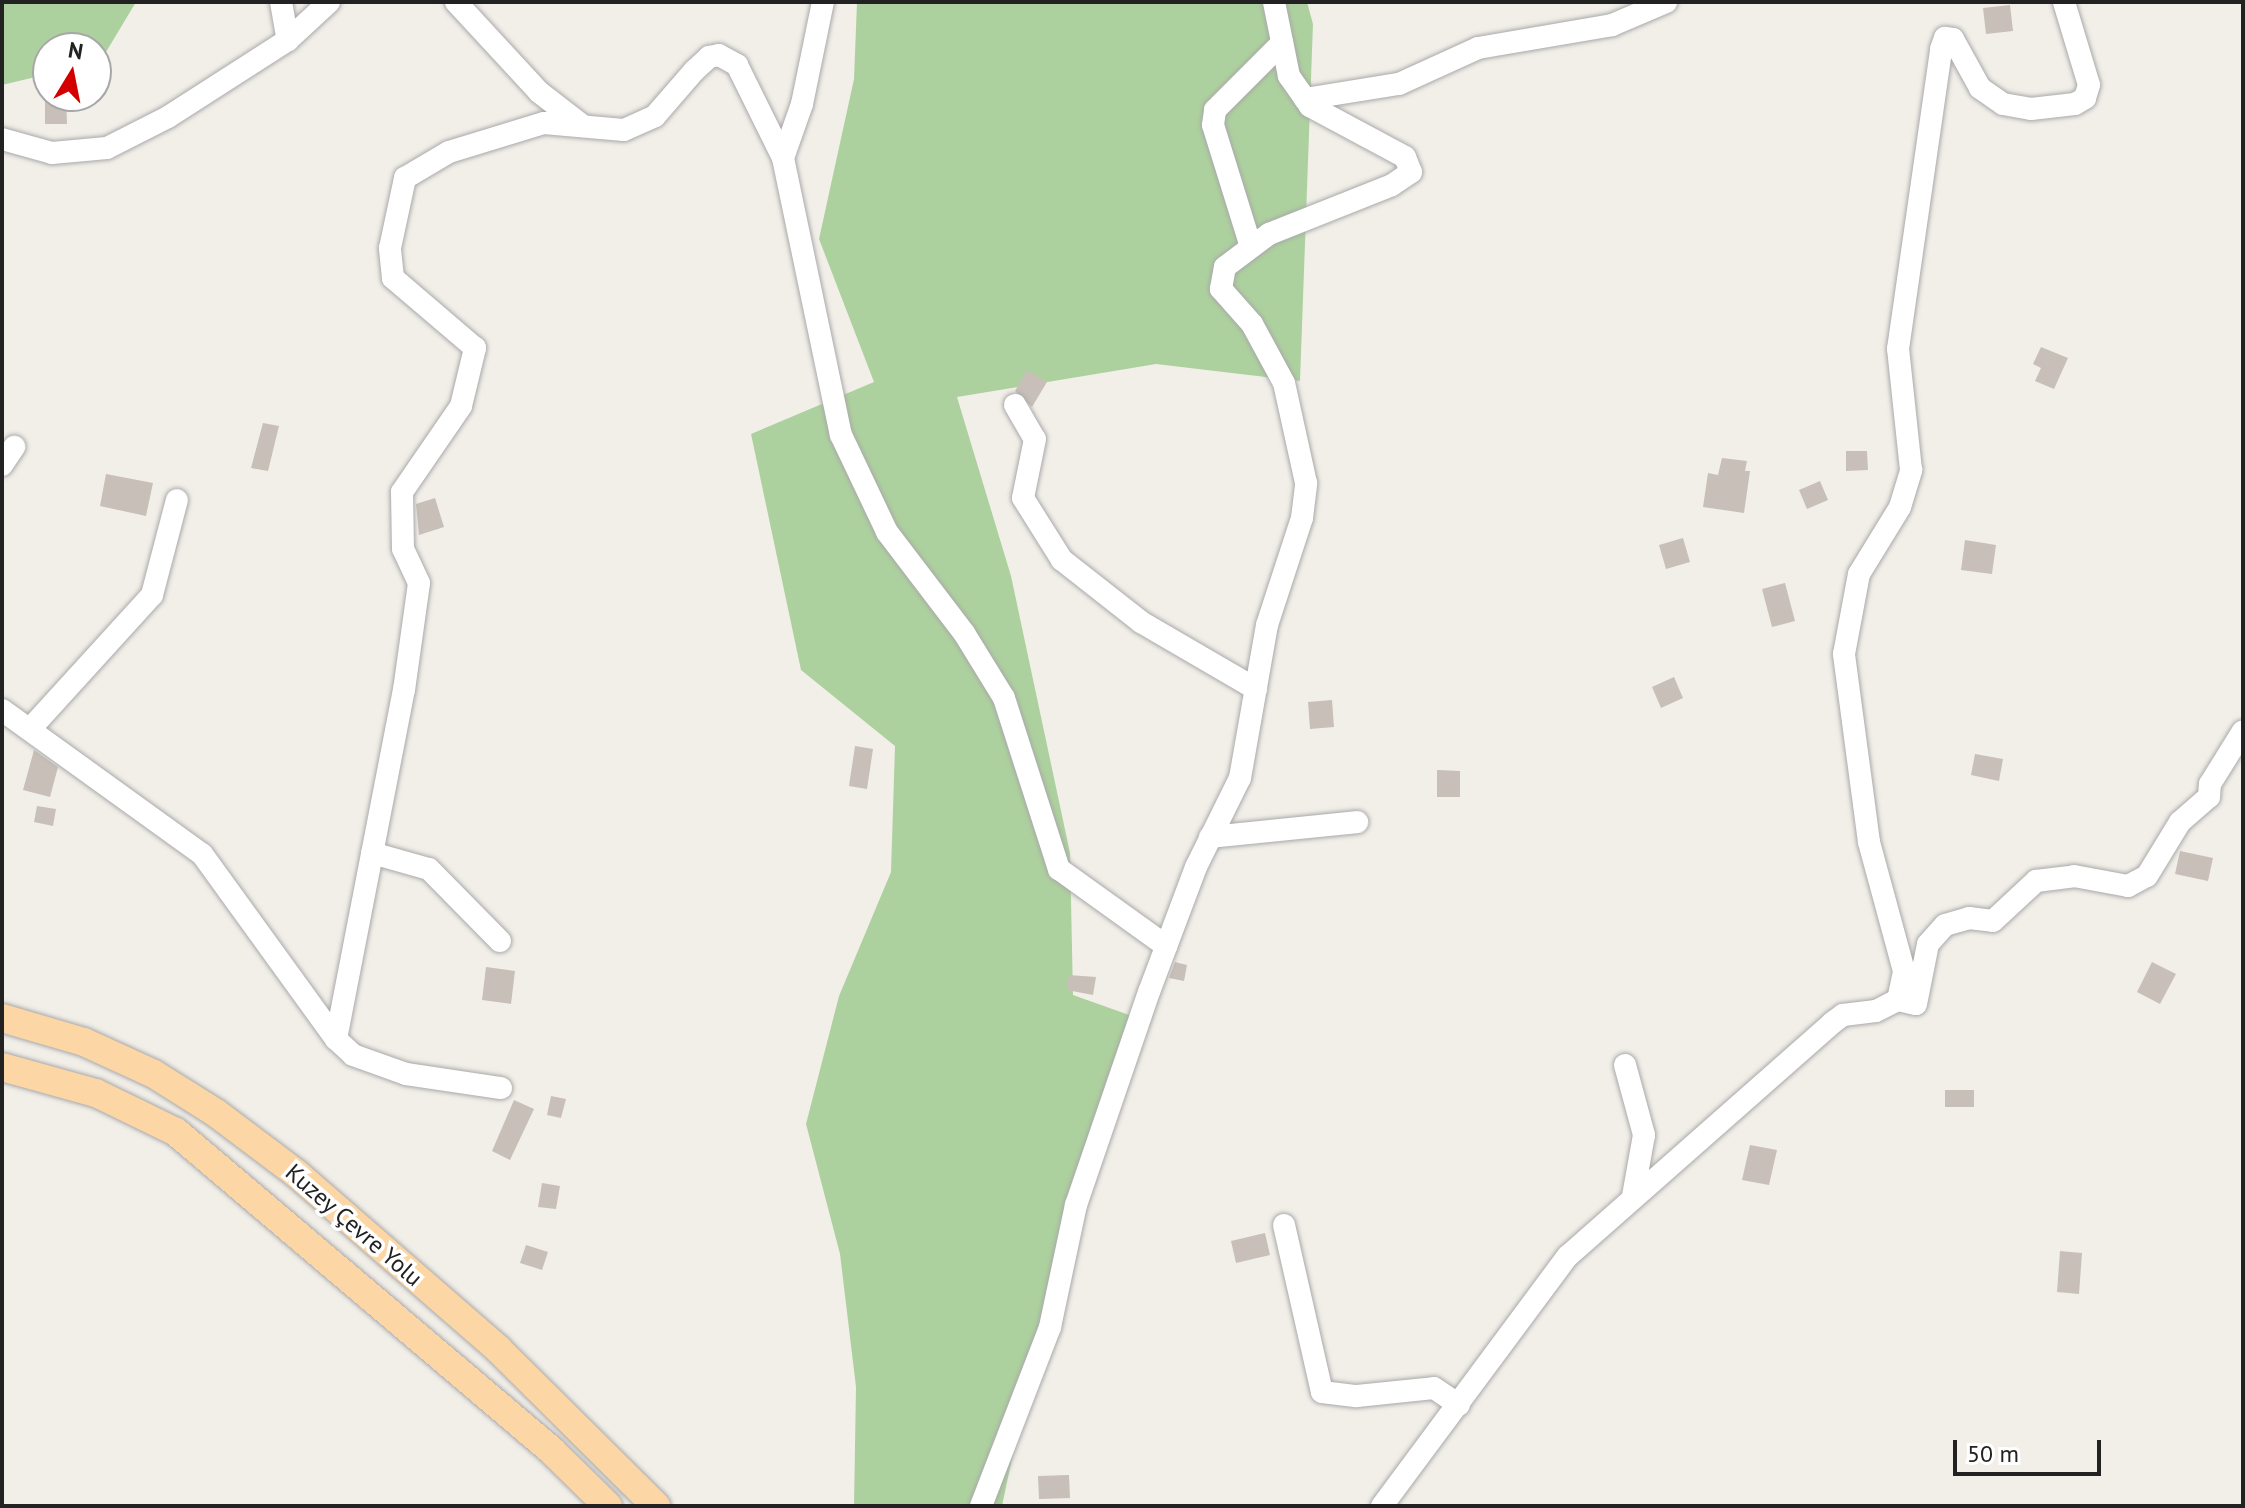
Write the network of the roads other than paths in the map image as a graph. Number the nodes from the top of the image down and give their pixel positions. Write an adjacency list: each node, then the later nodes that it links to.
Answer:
1 (281, 2): 8 (street)
2 (329, 2): 8 (street)
3 (456, 2): 11 (street)
4 (823, 2): 13 (street)
5 (1274, 2): 9 (street)
6 (1666, 2): 10 (street)
7 (2064, 2): 26 (street)
8 (288, 40): 12 (street)
9 (1282, 43): 10 (street); 14 (street)
10 (1305, 99): 14 (street)
11 (583, 126): 13 (street); 23 (street)
12 (2, 139)
13 (783, 158): 25 (street)
14 (1251, 247): 17 (street)
15 (1015, 405): 17 (street)
16 (177, 500): 19 (street)
17 (1256, 689): 22 (street)
18 (2, 710): 19 (street)
19 (31, 728): 28 (street)
20 (2243, 731): 26 (street)
21 (1357, 822): 22 (street)
22 (1210, 837): 25 (street)
23 (372, 853): 24 (street); 28 (street)
24 (500, 941)
25 (1166, 946): 37 (street)
26 (1898, 1000): 32 (street)
27 (2, 1018): 36 (main road, Kuzey Çevre Yolu)
28 (336, 1039): 31 (street)
29 (1625, 1065): 32 (street)
30 (2, 1067): 35 (main road, Kuzey Çevre Yolu)
31 (501, 1088)
32 (1633, 1196): 34 (street)
33 (1284, 1225): 34 (street)
34 (1459, 1405): 38 (street)
35 (608, 1506)
36 (656, 1506)
37 (981, 1506)
38 (1382, 1506)

